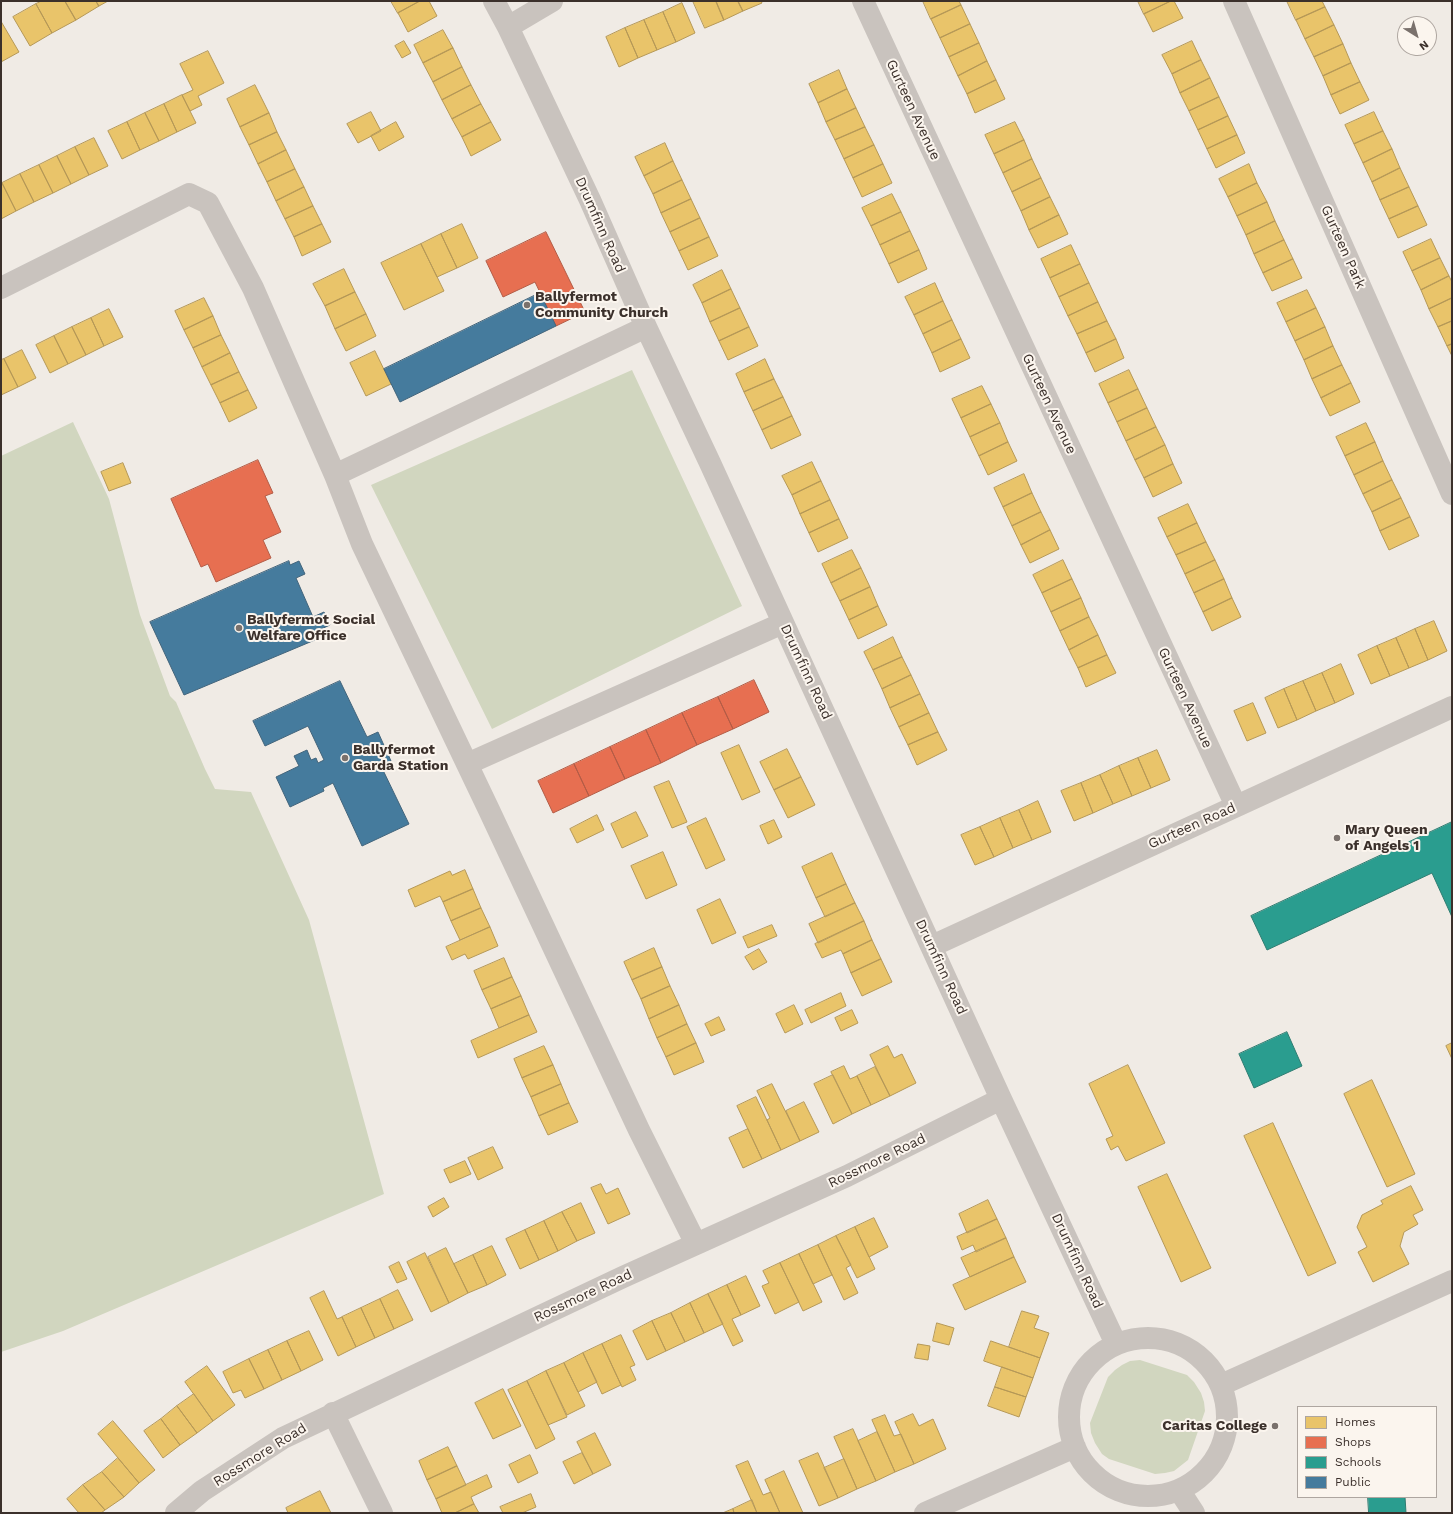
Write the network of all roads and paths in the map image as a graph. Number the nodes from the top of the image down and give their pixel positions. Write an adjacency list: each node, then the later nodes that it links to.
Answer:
1 (494, 1): 5 (street, Drumfinn Road)
2 (552, 1): 5 (street)
3 (863, 1): 13 (street, Gurteen Avenue)
4 (1234, 1): 9 (street, Gurteen Park)
5 (508, 27): 7 (street, Drumfinn Road)
6 (1, 288): 8 (street)
7 (646, 327): 8 (street); 10 (street, Drumfinn Road)
8 (335, 475): 12 (street)
9 (1452, 494)
10 (783, 623): 12 (street); 14 (street, Drumfinn Road)
11 (1452, 707): 13 (street, Gurteen Road)
12 (467, 764): 16 (street)
13 (1236, 806): 14 (street, Gurteen Road)
14 (932, 946): 15 (street, Drumfinn Road)
15 (1001, 1099): 16 (street, Rossmore Road); 18 (street, Drumfinn Road)
16 (696, 1244): 20 (street, Rossmore Road)
17 (1452, 1281): 19 (street)
18 (1116, 1344): 19 (street); 21 (street)
19 (1221, 1385): 22 (street)
20 (333, 1413): 23 (street, Rossmore Road); 24 (street)
21 (1075, 1447): 22 (street); 25 (street)
22 (1179, 1490): 26 (street)
23 (176, 1513)
24 (382, 1513)
25 (925, 1513)
26 (1194, 1513)

